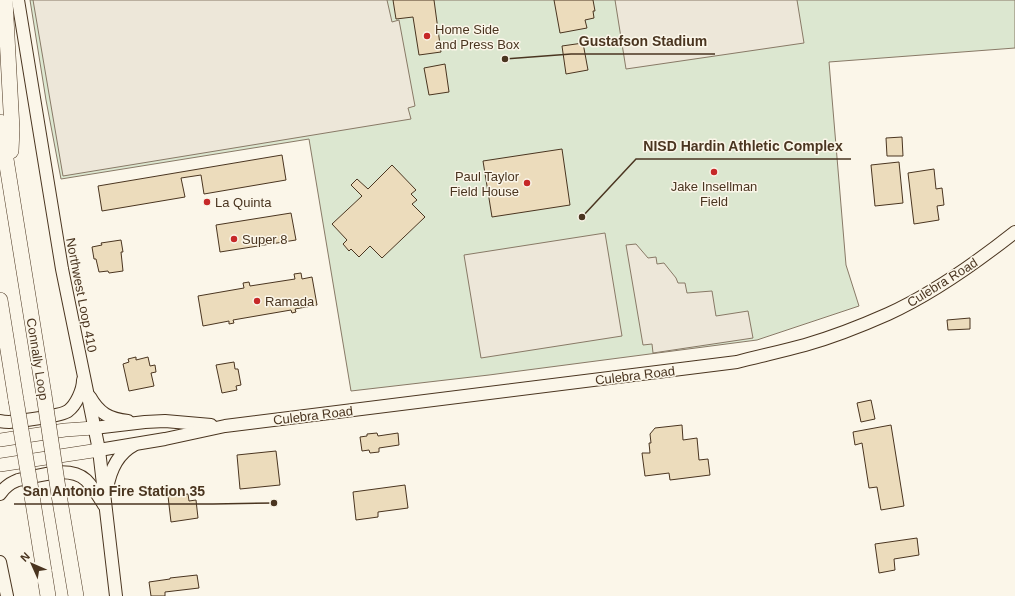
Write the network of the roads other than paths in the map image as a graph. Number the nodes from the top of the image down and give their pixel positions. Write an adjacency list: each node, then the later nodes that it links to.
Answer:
1 (5, 0): 4 (highway)
2 (18, 0): 7 (main road, Northwest Loop 410)
3 (0, 122): 4 (highway, Connally Loop)
4 (8, 174): 22 (highway, Connally Loop, bridge)
5 (1015, 232): 11 (main road, Culebra Road)
6 (0, 300): 21 (highway, bridge)
7 (84, 378): 8 (main road, Northwest Loop 410); 9 (main road)
8 (87, 390): 10 (main road); 12 (main road, Northwest Loop 410)
9 (0, 421)
10 (145, 422): 11 (main road, Culebra Road); 12 (main road, Culebra Road)
11 (225, 426): 14 (main road, Culebra Road)
12 (94, 428): 13 (main road, Culebra Road); 15 (main road, Northwest Loop 410)
13 (0, 440)
14 (139, 443): 15 (main road, Culebra Road); 18 (main road)
15 (99, 450): 16 (main road, Culebra Road); 18 (main road, Northwest Loop 410)
16 (0, 465)
17 (0, 494): 18 (main road)
18 (106, 508): 23 (main road, Northwest Loop 410)
19 (0, 562): 20 (main road)
20 (7, 596)
21 (48, 596)
22 (76, 596)
23 (116, 596)

